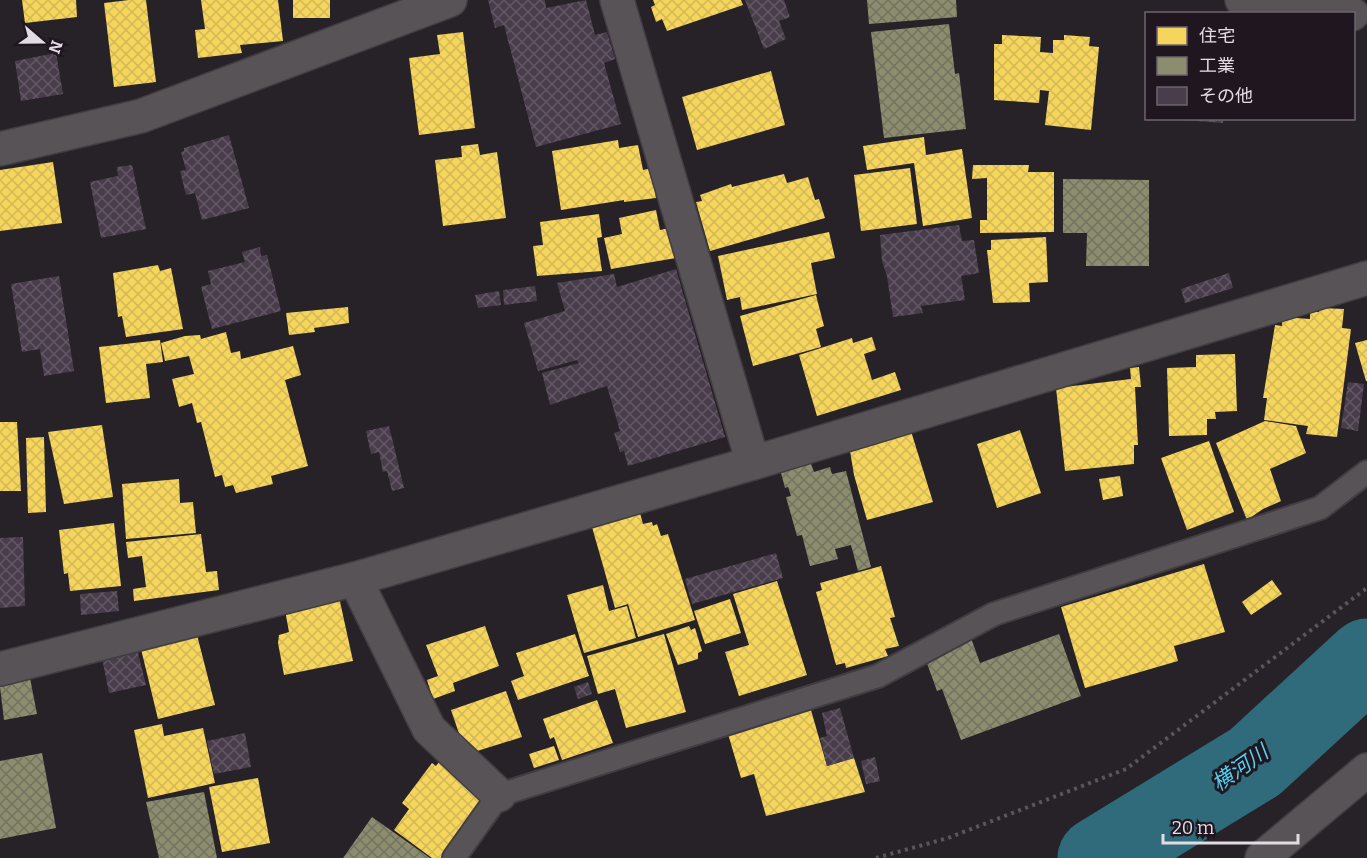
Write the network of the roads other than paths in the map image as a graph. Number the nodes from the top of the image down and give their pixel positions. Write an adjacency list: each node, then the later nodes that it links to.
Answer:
1 (450, 0): 5 (street)
2 (617, 0): 7 (street)
3 (1242, 0): 4 (street)
4 (1337, 12)
5 (0, 149)
6 (1367, 278): 7 (street)
7 (753, 463): 9 (street)
8 (1367, 472): 12 (lane)
9 (355, 579): 10 (street); 12 (street)
10 (0, 669)
11 (1367, 770): 14 (street)
12 (499, 795): 13 (lane)
13 (454, 858)
14 (1262, 858)

